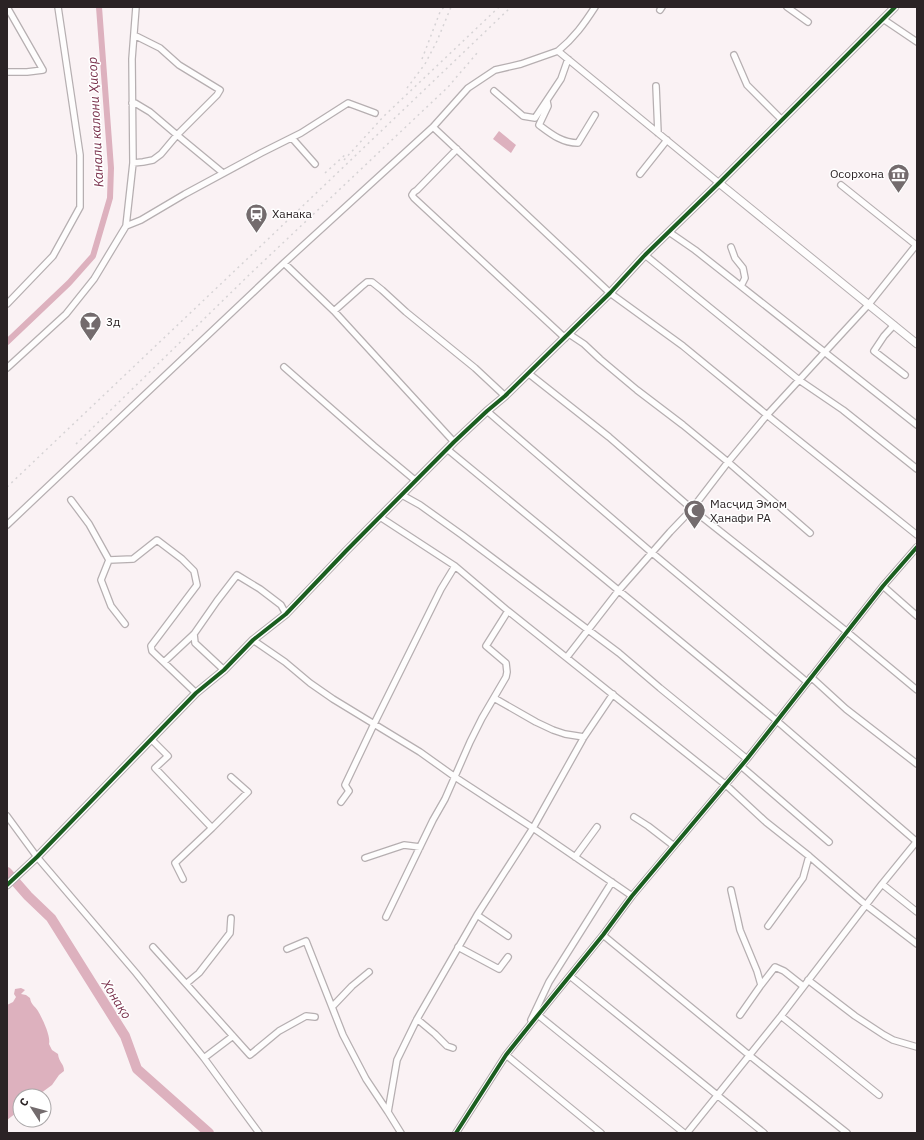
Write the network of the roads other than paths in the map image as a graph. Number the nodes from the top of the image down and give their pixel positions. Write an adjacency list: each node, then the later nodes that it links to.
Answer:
1 (8, 7): 14 (street)
2 (58, 7): 42 (street)
3 (136, 7): 9 (street)
4 (595, 7): 11 (street)
5 (787, 7): 8 (street)
6 (895, 7): 7 (street)
7 (883, 19): 10 (street); 21 (street)
8 (808, 22)
9 (134, 35): 18 (street); 24 (street)
10 (917, 42)
11 (558, 51): 13 (street); 22 (street)
12 (734, 55): 21 (street)
13 (568, 59): 17 (street); 23 (street)
14 (7, 72)
15 (656, 86): 23 (street)
16 (494, 90): 17 (street)
17 (547, 101): 20 (street)
18 (132, 103): 24 (street); 28 (street)
19 (375, 113): 25 (street)
20 (595, 115)
21 (782, 120): 32 (street)
22 (433, 127): 27 (street); 39 (street)
23 (658, 133): 26 (street)
24 (177, 135): 28 (street); 30 (street)
25 (292, 138): 29 (street); 30 (street)
26 (667, 140): 31 (street); 32 (street)
27 (457, 149): 41 (street); 46 (street)
28 (133, 163): 34 (street)
29 (315, 164)
30 (224, 173): 34 (street)
31 (640, 174)
32 (719, 183): 35 (street); 43 (street)
33 (840, 186): 36 (street)
34 (126, 226): 50 (street)
35 (669, 232): 38 (street); 40 (street)
36 (916, 245): 43 (street)
37 (731, 247): 40 (street)
38 (645, 255): 41 (street); 53 (street)
39 (284, 263): 44 (street); 67 (street)
40 (741, 286): 48 (street)
41 (610, 293): 46 (street); 56 (street)
42 (7, 304)
43 (869, 304): 45 (street); 48 (street)
44 (334, 311): 54 (street); 58 (street)
45 (894, 325): 47 (street); 52 (street)
46 (567, 336): 51 (street); 60 (street)
47 (917, 344)
48 (824, 352): 53 (street); 57 (street)
49 (284, 367): 62 (street)
50 (7, 368)
51 (528, 373): 54 (street); 65 (street)
52 (905, 375)
53 (799, 380): 56 (street); 61 (street)
54 (505, 396): 55 (street)
55 (487, 411): 58 (street); 71 (street)
56 (767, 415): 60 (street); 69 (street)
57 (917, 425)
58 (454, 442): 59 (street)
59 (447, 449): 62 (street); 75 (street)
60 (728, 462): 65 (street); 68 (street)
61 (917, 469)
62 (416, 481): 63 (street)
63 (402, 495): 66 (street); 80 (street)
64 (71, 500): 72 (street)
65 (692, 509): 71 (street); 81 (street)
66 (380, 516): 73 (street); 77 (street)
67 (7, 525)
68 (810, 533)
69 (917, 535)
70 (917, 547): 74 (street)
71 (652, 552): 75 (street); 87 (street)
72 (109, 560): 79 (street); 85 (street)
73 (456, 566): 76 (street); 93 (street)
74 (883, 586): 78 (street); 81 (street)
75 (619, 590): 80 (street); 92 (street)
76 (508, 611): 84 (street); 91 (street)
77 (286, 614): 82 (street); 83 (street)
78 (917, 616)
79 (125, 624)
80 (588, 630): 84 (street); 96 (street)
81 (846, 631): 87 (street); 88 (street)
82 (194, 634): 85 (street); 86 (street)
83 (253, 640): 86 (street); 93 (street)
84 (567, 657): 90 (street)
85 (164, 662): 89 (street)
86 (224, 670): 89 (street)
87 (809, 680): 92 (street); 97 (street)
88 (917, 690)
89 (196, 693): 95 (street)
90 (613, 694): 94 (street); 101 (street)
91 (494, 698): 94 (street); 100 (street)
92 (777, 721): 96 (street); 108 (street)
93 (374, 724): 100 (street); 102 (street)
94 (584, 736): 107 (street)
95 (151, 739): 106 (street); 113 (street)
96 (747, 759): 98 (street)
97 (917, 764)
98 (741, 766): 101 (street); 109 (street)
99 (231, 777): 106 (street)
100 (455, 777): 107 (street); 111 (street)
101 (726, 784): 110 (street); 112 (street)
102 (341, 802)
103 (7, 816): 113 (street)
104 (634, 816): 110 (street)
105 (597, 827): 114 (street)
106 (212, 828): 116 (street)
107 (533, 828): 114 (street); 124 (street)
108 (917, 841): 119 (street)
109 (829, 842)
110 (674, 846): 121 (street)
111 (420, 847): 115 (street); 125 (street)
112 (809, 856): 122 (street); 127 (street)
113 (37, 857): 118 (street); 153 (street)
114 (576, 857): 117 (street)
115 (364, 858)
116 (183, 879)
117 (612, 882): 121 (street); 147 (street)
118 (7, 884)
119 (882, 884): 122 (street); 123 (street)
120 (731, 890): 139 (street)
121 (632, 896): 128 (street)
122 (866, 905): 130 (street); 137 (street)
123 (917, 912)
124 (477, 915): 129 (street); 132 (street)
125 (386, 917)
126 (231, 918): 138 (street)
127 (768, 926)
128 (603, 935): 136 (street); 152 (street)
129 (508, 936)
130 (917, 944)
131 (153, 947): 138 (street)
132 (458, 947): 134 (street); 146 (street)
133 (287, 949): 141 (street)
134 (508, 957)
135 (369, 972): 141 (street)
136 (570, 976): 142 (street); 154 (street)
137 (808, 980): 140 (street); 149 (street)
138 (187, 983): 148 (street)
139 (761, 985): 140 (street); 143 (street)
140 (803, 986): 144 (street)
141 (332, 1007): 156 (street)
142 (538, 1015): 147 (street); 161 (street)
143 (740, 1015)
144 (781, 1016): 152 (street); 155 (street)
145 (315, 1017): 148 (street)
146 (417, 1019): 150 (street); 156 (street)
147 (525, 1031): 151 (street)
148 (233, 1036): 153 (street)
149 (917, 1047)
150 (453, 1048)
151 (506, 1055): 159 (street); 160 (street)
152 (749, 1055): 154 (street); 163 (street)
153 (204, 1058): 157 (street)
154 (717, 1095): 161 (street); 162 (street)
155 (879, 1095)
156 (388, 1112): 158 (street)
157 (259, 1133)
158 (401, 1133)
159 (456, 1133)
160 (601, 1133)
161 (685, 1133)
162 (764, 1133)
163 (847, 1133)

